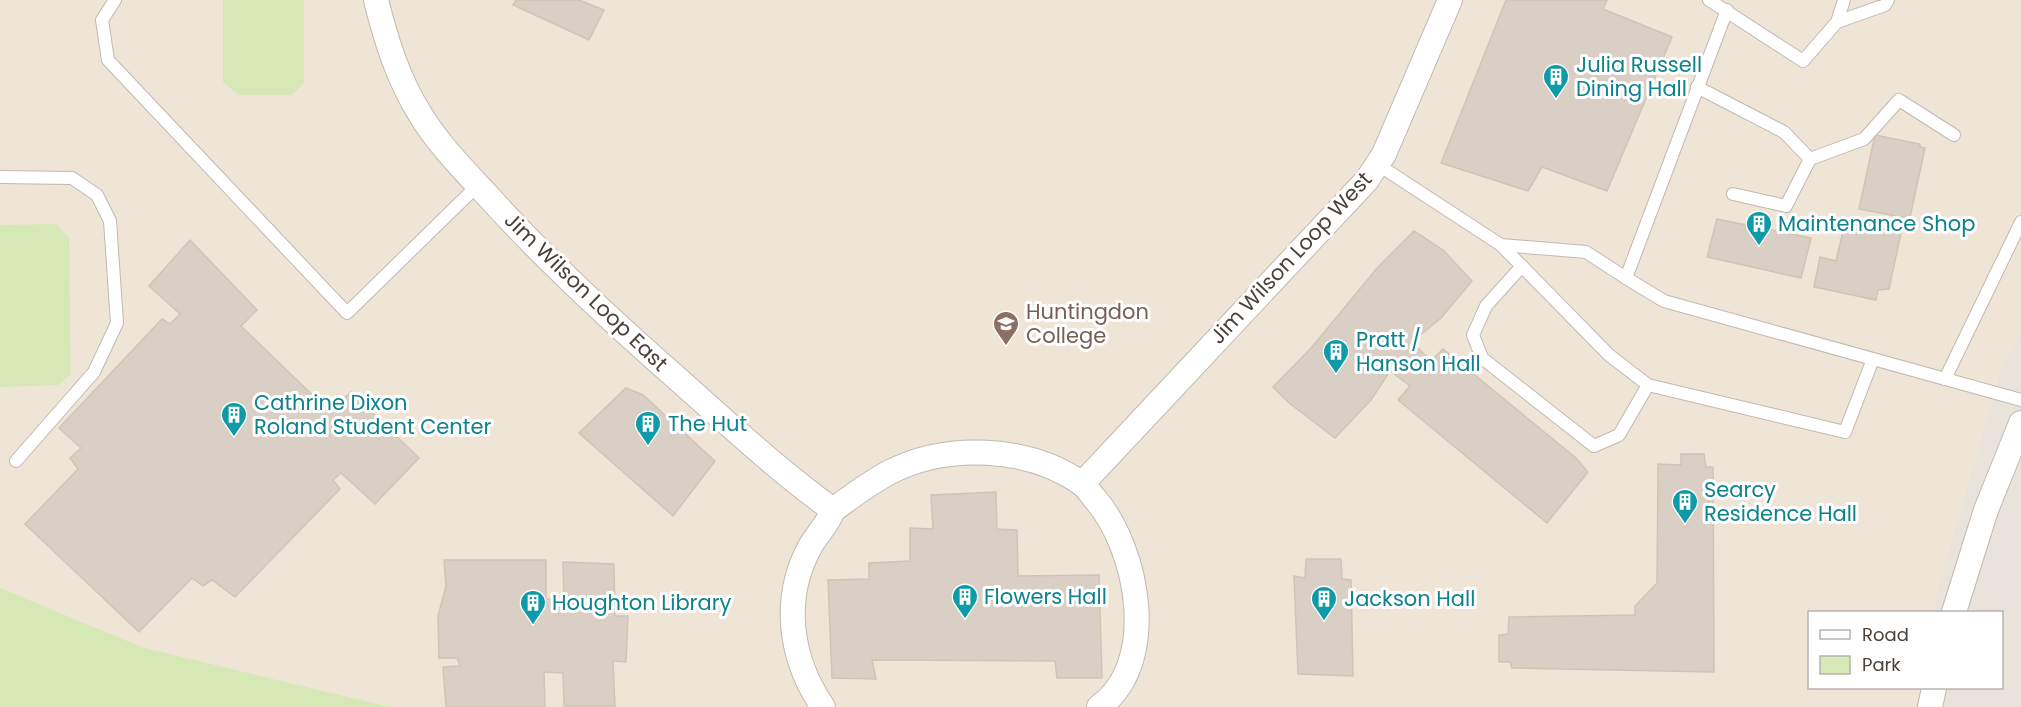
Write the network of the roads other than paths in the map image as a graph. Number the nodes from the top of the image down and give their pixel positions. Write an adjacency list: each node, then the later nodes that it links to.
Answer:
1 (115, 0): 14 (lane)
2 (376, 0): 14 (street, Jim Wilson Loop East)
3 (1450, 0): 12 (street, Jim Wilson Loop West)
4 (1709, 0): 7 (lane)
5 (1844, 0): 8 (lane)
6 (1888, 0): 8 (lane)
7 (1727, 10): 8 (lane); 9 (lane)
8 (1837, 22)
9 (1697, 87): 11 (lane); 19 (lane)
10 (1954, 135): 11 (lane)
11 (1810, 159): 15 (lane)
12 (1377, 164): 17 (lane); 26 (street, Jim Wilson Loop West)
13 (0, 177): 25 (lane)
14 (478, 185): 27 (street, Jim Wilson Loop East)
15 (1733, 194)
16 (2021, 222): 21 (lane)
17 (1501, 245): 18 (lane); 19 (lane)
18 (1522, 266): 22 (lane); 22 (lane)
19 (1626, 278): 20 (lane)
20 (1873, 359): 21 (lane); 22 (lane)
21 (1945, 379): 23 (lane)
22 (1648, 385)
23 (2021, 400)
24 (2021, 423): 28 (street)
25 (16, 461)
26 (1082, 484): 27 (street); 31 (street)
27 (833, 510): 30 (street)
28 (1954, 611)
29 (1934, 689): 32 (street)
30 (823, 707)
31 (1099, 707)
32 (1930, 707)

